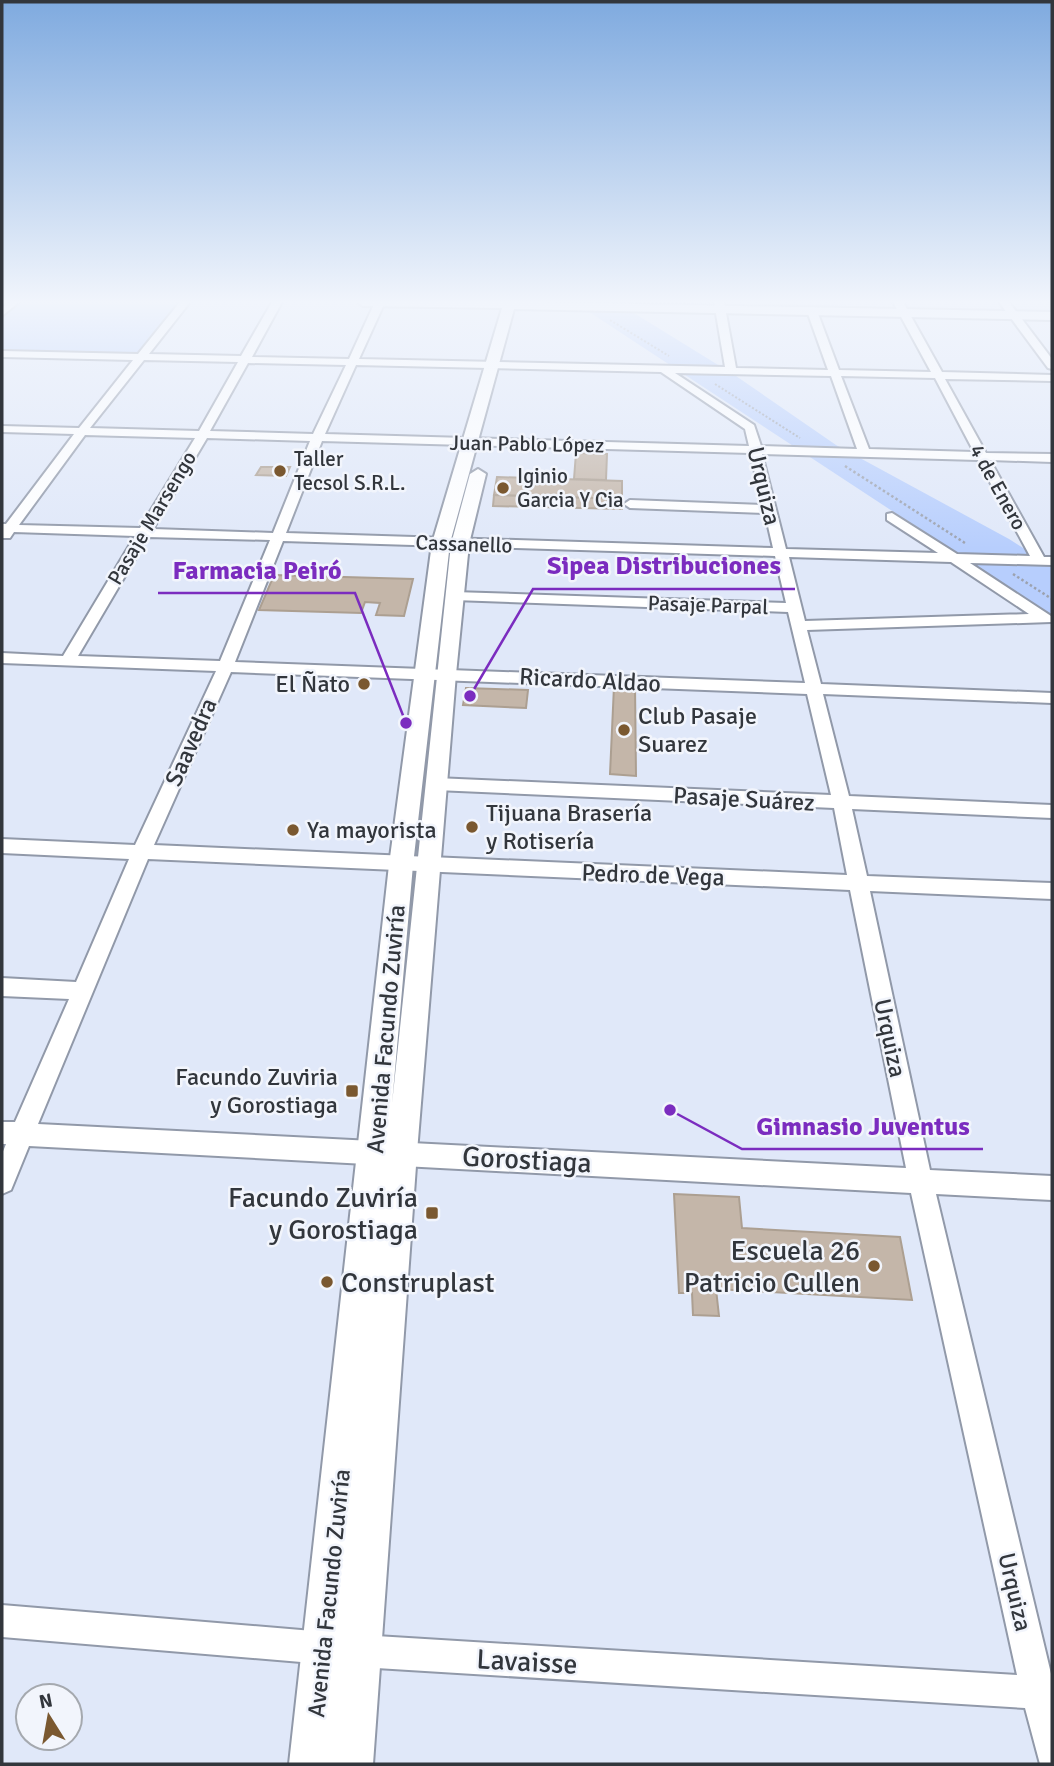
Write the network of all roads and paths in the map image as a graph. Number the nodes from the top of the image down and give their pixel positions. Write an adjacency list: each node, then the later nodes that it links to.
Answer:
1 (119, 384): 9 (street)
2 (232, 384): 10 (street, Pasaje Marsengo)
3 (344, 384): 11 (street, Saavedra)
4 (494, 384): 12 (main road, Avenida Facundo Zuviría)
5 (687, 384): 13 (street, Urquiza)
6 (838, 384): 14 (street)
7 (941, 384): 15 (street, 4 de Enero)
8 (2, 429): 9 (street, Juan Pablo López)
9 (82, 432): 10 (street, Juan Pablo López); 20 (street)
10 (202, 436): 11 (street, Juan Pablo López); 21 (street, Pasaje Marsengo)
11 (317, 439): 12 (street, Juan Pablo López); 22 (street, Saavedra)
12 (479, 442): 13 (street, Juan Pablo López); 23 (main road, Avenida Facundo Zuviría)
13 (756, 451): 14 (street, Juan Pablo López); 18 (street, Urquiza)
14 (864, 452): 15 (street, Juan Pablo López)
15 (981, 457): 16 (street, Juan Pablo López); 26 (street, 4 de Enero)
16 (1052, 458)
17 (630, 504): 18 (street)
18 (769, 509): 24 (street, Urquiza)
19 (892, 517): 25 (street)
20 (4, 532): 21 (street, Cassanello)
21 (142, 532): 22 (street, Cassanello); 31 (street, Pasaje Marsengo)
22 (280, 537): 23 (street, Cassanello); 32 (street, Saavedra)
23 (450, 543): 24 (street, Cassanello); 27 (main road, Avenida Facundo Zuviría); 33 (main road, Avenida Facundo Zuviría)
24 (780, 554): 25 (street, Cassanello); 28 (street, Urquiza)
25 (956, 559): 26 (street, Cassanello); 29 (street)
26 (1048, 561)
27 (454, 596): 28 (street, Pasaje Parpal); 33 (main road, Avenida Facundo Zuviría)
28 (797, 617): 29 (street, Pasaje Parpal); 34 (street, Urquiza)
29 (1048, 621)
30 (2, 658): 31 (street, Ricardo Aldao)
31 (66, 661): 32 (street, Ricardo Aldao)
32 (225, 668): 33 (street, Ricardo Aldao); 40 (street, Saavedra)
33 (434, 674): 34 (street, Ricardo Aldao); 36 (main road, Avenida Facundo Zuviría); 41 (main road, Avenida Facundo Zuviría)
34 (815, 690): 35 (street, Ricardo Aldao); 37 (street, Urquiza)
35 (1052, 698)
36 (436, 784): 37 (street, Pasaje Suárez); 41 (main road, Avenida Facundo Zuviría)
37 (842, 803): 38 (street, Pasaje Suárez); 42 (street, Urquiza)
38 (1052, 811)
39 (2, 846): 40 (street, Pedro de Vega)
40 (141, 853): 41 (street, Pedro de Vega); 45 (street, Saavedra)
41 (415, 865): 42 (street, Pedro de Vega); 47 (main road, Avenida Facundo Zuviría)
42 (858, 883): 43 (street, Pedro de Vega); 48 (street, Urquiza)
43 (1052, 891)
44 (2, 987): 45 (street)
45 (84, 990): 46 (street, Saavedra)
46 (12, 1133): 47 (street, Gorostiaga); 49 (street, Saavedra)
47 (388, 1152): 48 (street, Gorostiaga); 52 (main road, Avenida Facundo Zuviría); 53 (main road, Avenida Facundo Zuviría)
48 (920, 1180): 50 (street, Gorostiaga); 54 (street, Urquiza)
49 (2, 1182)
50 (1052, 1188)
51 (2, 1620): 52 (street, Lavaisse)
52 (323, 1647): 53 (street, Lavaisse); 56 (main road, Avenida Facundo Zuviría)
53 (360, 1651): 54 (street, Lavaisse); 57 (main road, Avenida Facundo Zuviría)
54 (1045, 1693): 55 (street, Urquiza)
55 (1052, 1753)
56 (311, 1764)
57 (351, 1764)

